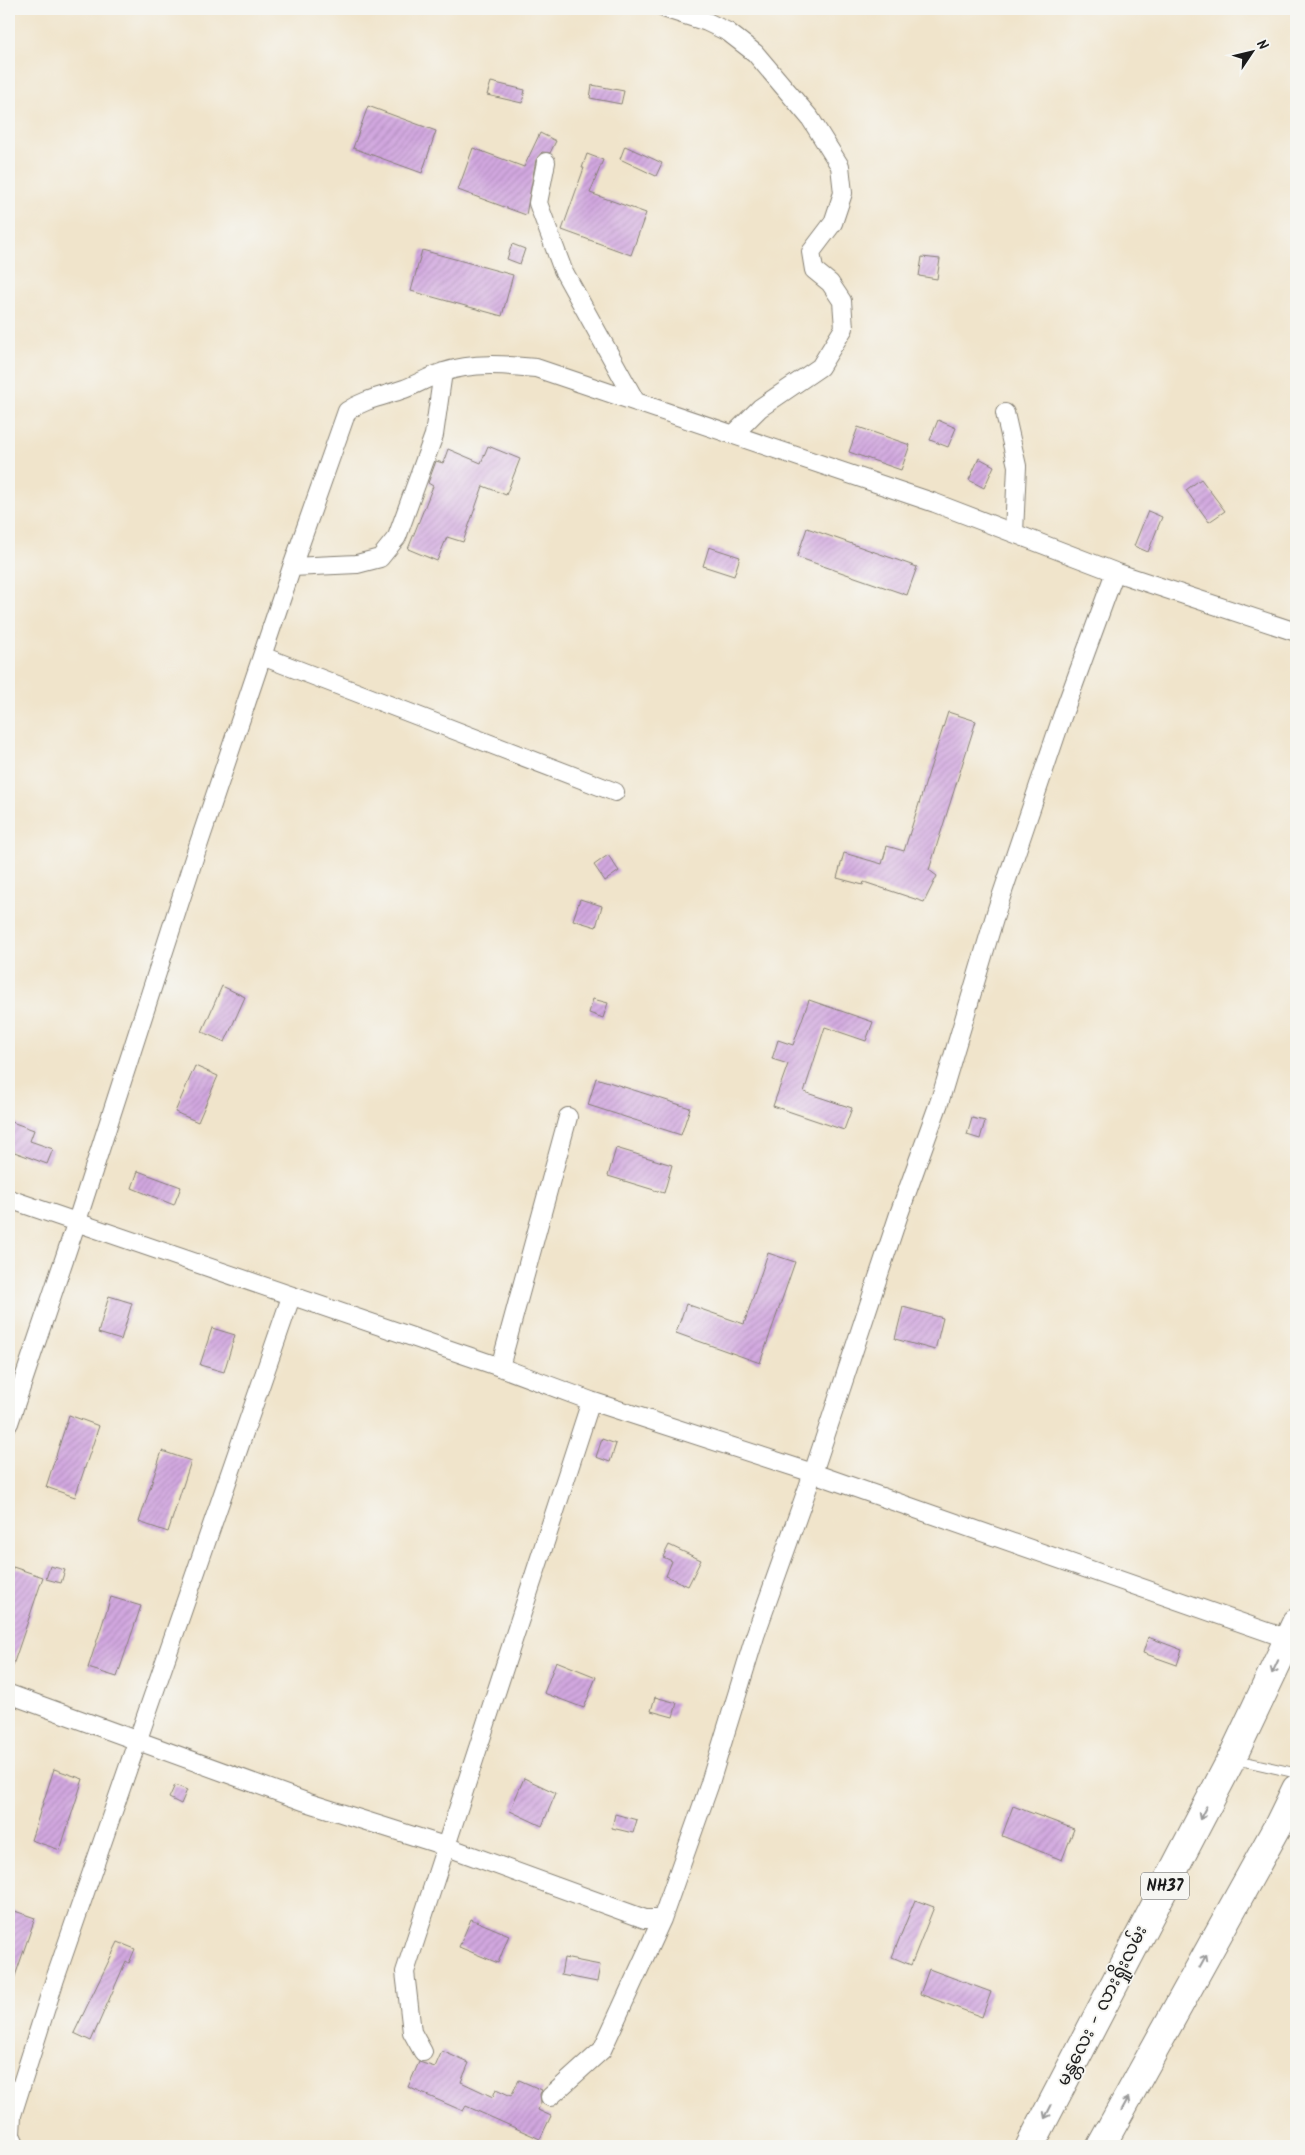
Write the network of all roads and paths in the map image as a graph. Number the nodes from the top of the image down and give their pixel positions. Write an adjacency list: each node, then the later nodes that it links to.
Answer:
1 (666, 9): 6 (street)
2 (546, 162): 4 (street)
3 (443, 372): 4 (street); 8 (street); 8 (street)
4 (636, 402): 6 (street)
5 (1005, 413): 7 (street)
6 (733, 435): 7 (street)
7 (1014, 533): 9 (street)
8 (292, 567): 11 (street)
9 (1115, 572): 10 (street); 20 (street)
10 (1296, 632)
11 (262, 656): 12 (street); 15 (street)
12 (615, 792)
13 (568, 1117): 17 (street)
14 (9, 1199): 15 (street)
15 (77, 1221): 16 (street); 19 (street)
16 (291, 1296): 17 (street); 23 (street)
17 (500, 1367): 18 (street)
18 (591, 1401): 20 (street); 27 (street)
19 (9, 1423)
20 (813, 1473): 21 (street); 28 (street)
21 (1292, 1631): 24 (highway, မန္တလေး - လားရှိုးလမ်း / NH37, one-way to 24)
22 (9, 1694): 23 (street)
23 (137, 1741): 27 (street); 31 (street)
24 (1232, 1758): 25 (lane); 32 (highway, မန္တလေး - လားရှိုးလမ်း / NH37, one-way to 32)
25 (1296, 1773)
26 (1296, 1789): 33 (highway, one-way to 26)
27 (445, 1846): 28 (street); 29 (street)
28 (662, 1919): 30 (street)
29 (423, 2052)
30 (550, 2097)
31 (16, 2146)
32 (1030, 2146)
33 (1101, 2146)

